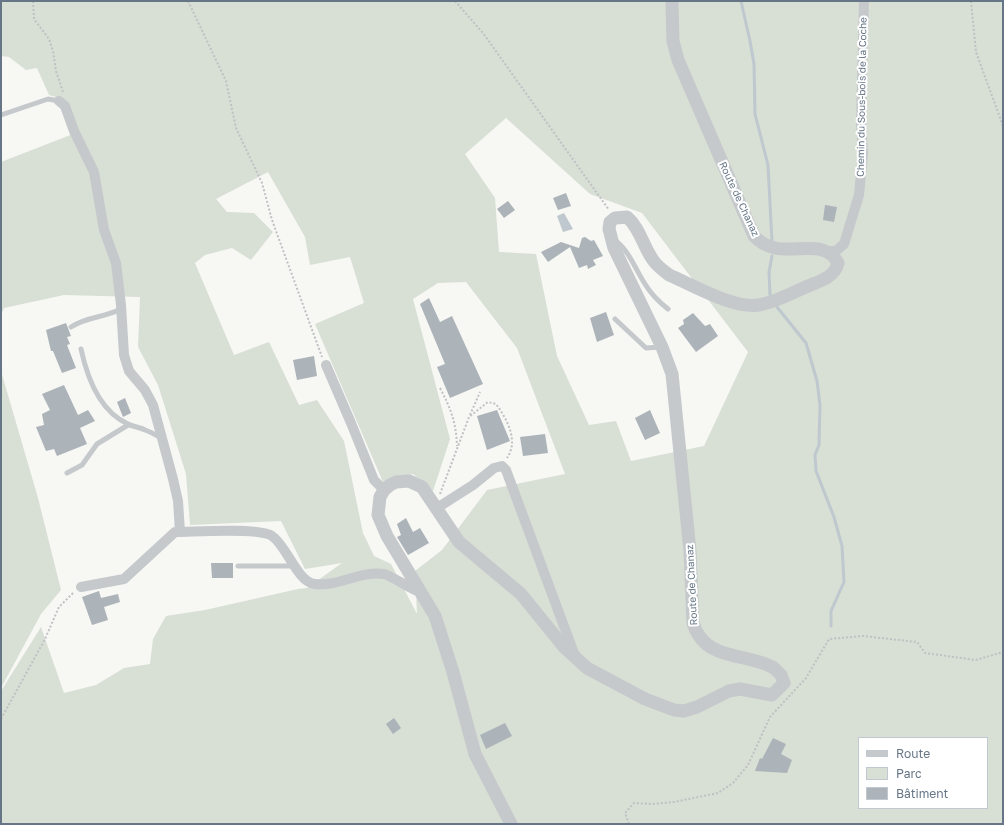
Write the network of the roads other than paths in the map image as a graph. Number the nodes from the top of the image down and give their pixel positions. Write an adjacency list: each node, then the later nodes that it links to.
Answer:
1 (672, 1): 6 (street, Route de Chanaz)
2 (864, 1): 6 (street, Chemin du Sous-bois de la Coche)
3 (61, 97): 4 (lane); 7 (street)
4 (1, 115)
5 (610, 236): 6 (street); 8 (lane); 11 (street, Route de Chanaz)
6 (828, 251)
7 (122, 309): 10 (lane); 15 (street)
8 (668, 309)
9 (615, 319): 11 (lane)
10 (71, 327)
11 (662, 347): 24 (street, Route de Chanaz)
12 (81, 349): 14 (lane)
13 (326, 365): 17 (street)
14 (128, 425): 15 (lane); 16 (lane)
15 (163, 439): 19 (street)
16 (67, 473)
17 (384, 490): 18 (street, Route de Chanaz); 23 (street)
18 (436, 507): 24 (street, Route de Chanaz); 24 (street)
19 (180, 532): 21 (street); 22 (street)
20 (238, 566): 21 (lane)
21 (295, 566): 23 (street)
22 (81, 587)
23 (422, 593): 25 (street)
24 (576, 660)
25 (511, 824)

